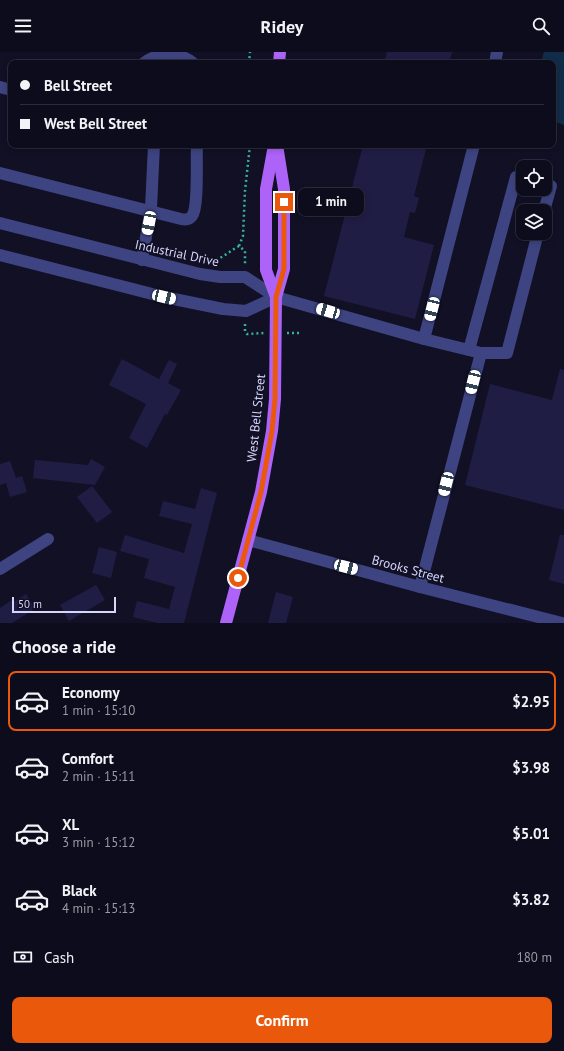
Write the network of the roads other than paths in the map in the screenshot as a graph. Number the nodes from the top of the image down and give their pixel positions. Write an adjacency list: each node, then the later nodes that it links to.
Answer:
1 (148, 60): 2 (street)
2 (189, 60)
3 (154, 148): 10 (street)
4 (196, 148): 10 (street)
5 (273, 148): 15 (main road, West Bell Street)
6 (277, 148): 15 (main road, West Bell Street)
7 (473, 148): 16 (street)
8 (0, 173): 10 (street)
9 (516, 177): 17 (street)
10 (151, 212): 14 (street)
11 (0, 223): 14 (street, Industrial Drive)
12 (536, 240): 17 (street, Industrial Drive)
13 (0, 255): 15 (street)
14 (142, 260): 15 (street, Industrial Drive)
15 (276, 297): 16 (street, Industrial Drive); 19 (main road, West Bell Street)
16 (424, 338): 17 (street, Industrial Drive)
17 (475, 351): 21 (street)
18 (48, 539): 20 (street)
19 (248, 540): 21 (street, Brooks Street); 22 (main road, West Bell Street)
20 (0, 569)
21 (420, 587): 23 (street, Brooks Street)
22 (226, 623)
23 (562, 623)

